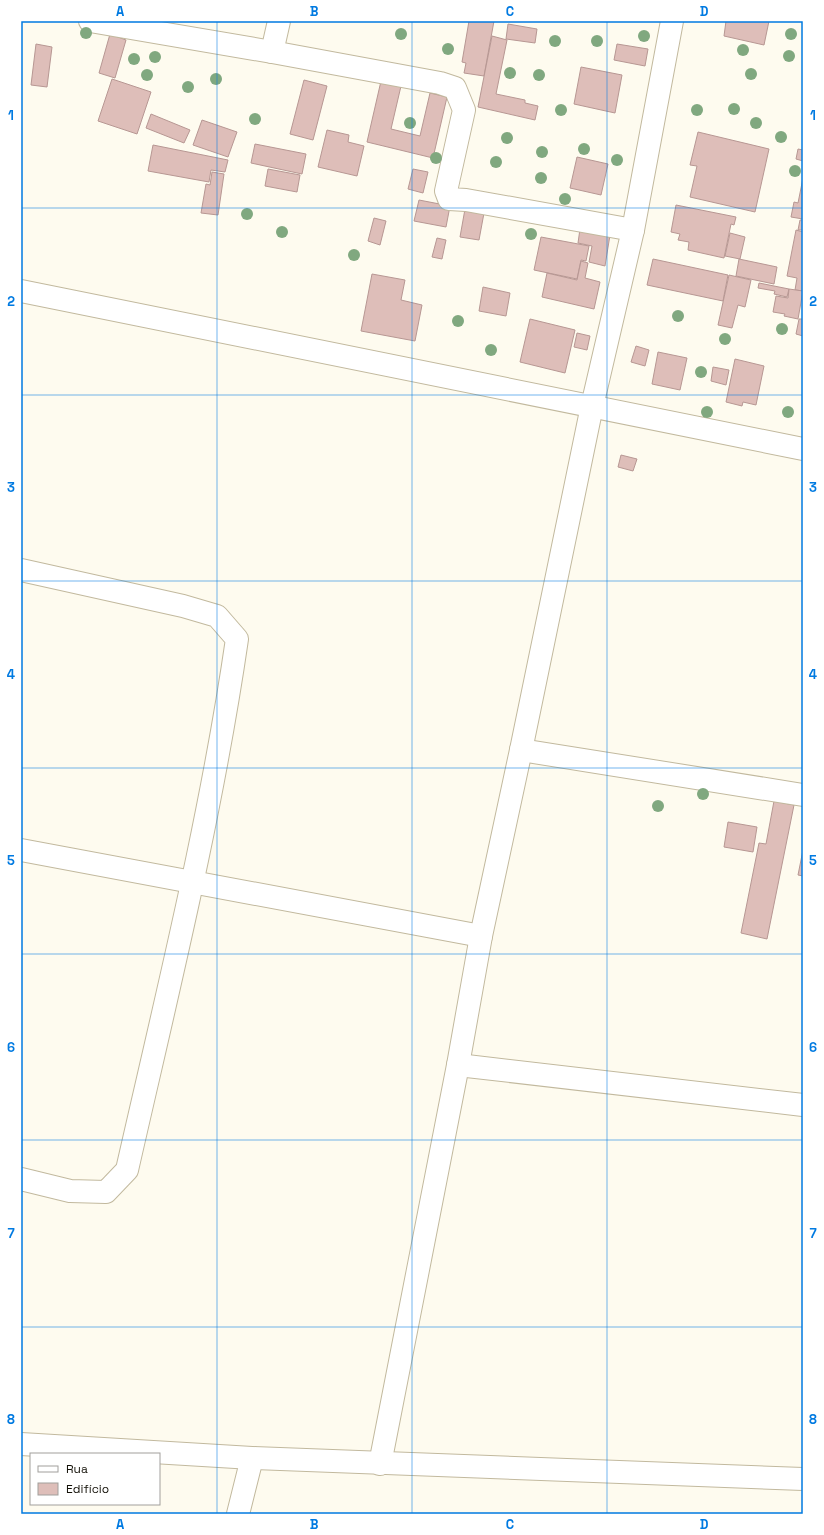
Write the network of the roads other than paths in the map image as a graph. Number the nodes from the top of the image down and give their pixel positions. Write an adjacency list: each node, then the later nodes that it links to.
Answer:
1 (90, 21): 4 (street)
2 (278, 21): 4 (street)
3 (672, 21): 5 (street)
4 (272, 52): 5 (street)
5 (633, 230): 7 (street)
6 (21, 292): 7 (street)
7 (592, 406): 8 (street); 10 (street)
8 (803, 449)
9 (21, 570): 13 (street)
10 (521, 750): 11 (street); 14 (street)
11 (803, 795)
12 (21, 850): 13 (street)
13 (192, 883): 14 (street); 17 (street)
14 (481, 936): 15 (street)
15 (458, 1065): 16 (street); 20 (street)
16 (803, 1105)
17 (21, 1179)
18 (21, 1444): 19 (street)
19 (252, 1458): 20 (street); 22 (street)
20 (380, 1464): 21 (street)
21 (803, 1479)
22 (238, 1514)

